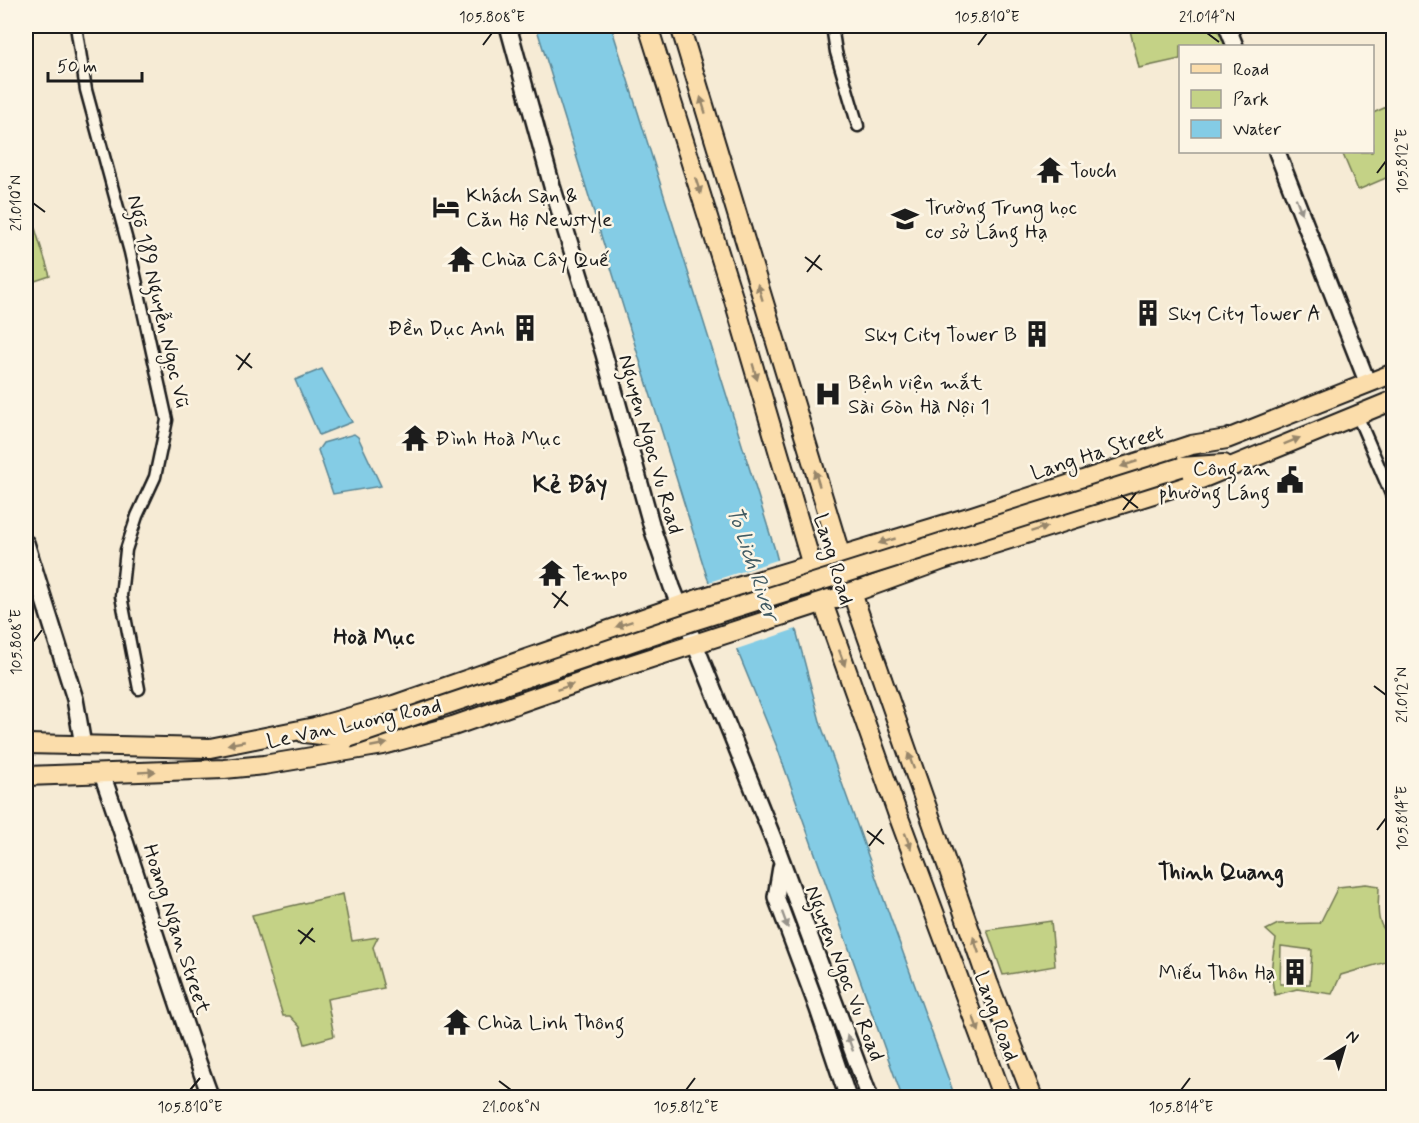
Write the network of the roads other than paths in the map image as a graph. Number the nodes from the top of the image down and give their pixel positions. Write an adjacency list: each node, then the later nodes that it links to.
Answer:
1 (76, 26): 29 (street, Ngõ 189 Nguyễn Ngọc Vũ)
2 (508, 26): 25 (main road, Nguyen Ngoc Vu Road)
3 (648, 26): 22 (main road, Lang Road, one-way to 22)
4 (680, 26): 20 (main road, Lang Road, one-way to 4)
5 (832, 26): 8 (street)
6 (1227, 26): 7 (main road)
7 (1235, 45)
8 (858, 126)
9 (1277, 153): 11 (main road, one-way to 11)
10 (1394, 374): 11 (main road, Lang Ha Street)
11 (1368, 384): 14 (main road, Lang Ha Street)
12 (1394, 400): 13 (main road)
13 (1357, 415): 15 (main road, one-way to 13); 17 (street)
14 (1227, 439): 16 (main road); 18 (main road, Lang Ha Street, one-way to 18)
15 (1238, 463): 16 (main road); 21 (main road, one-way to 15)
16 (1181, 467): 31 (main road, bridge)
17 (1394, 501)
18 (934, 527): 20 (main road, Lang Ha Street, one-way to 20); 21 (main road)
19 (26, 543): 33 (main road)
20 (840, 554): 22 (main road, Lang Ha Street); 23 (main road, Lang Road)
21 (943, 560): 23 (main road)
22 (811, 564): 24 (main road, Lang Road); 25 (main road, Le Van Luong Road)
23 (852, 593): 24 (main road); 38 (main road, Lang Road, one-way to 23)
24 (823, 603): 27 (main road, Le Van Luong Road); 39 (main road, Lang Road, one-way to 39)
25 (680, 605): 26 (main road, Le Van Luong Road, one-way to 26); 27 (main road, Nguyen Ngoc Vu Road)
26 (598, 633): 28 (main road); 30 (main road, Le Van Luong Road)
27 (694, 644): 28 (main road, Le Van Luong Road); 37 (main road, Nguyen Ngoc Vu Road)
28 (612, 671): 34 (main road, Le Van Luong Road, one-way to 28)
29 (139, 689)
30 (293, 732): 31 (main road); 33 (main road, Le Van Luong Road, one-way to 33)
31 (348, 738): 34 (main road)
32 (26, 744): 33 (main road, Le Van Luong Road)
33 (83, 745)
34 (301, 759): 35 (main road, Le Van Luong Road, one-way to 34)
35 (102, 774): 36 (main road, Le Van Luong Road); 40 (main road, Hoang Ngan Street)
36 (26, 776)
37 (781, 864): 41 (main road, Nguyen Ngoc Vu Road, one-way to 41); 42 (main road, Nguyen Ngoc Vu Road, one-way to 37)
38 (1010, 1039): 39 (main road); 44 (main road, Lang Road)
39 (985, 1048): 43 (main road, Lang Road)
40 (211, 1098)
41 (848, 1098)
42 (870, 1098)
43 (1003, 1098)
44 (1033, 1098)

